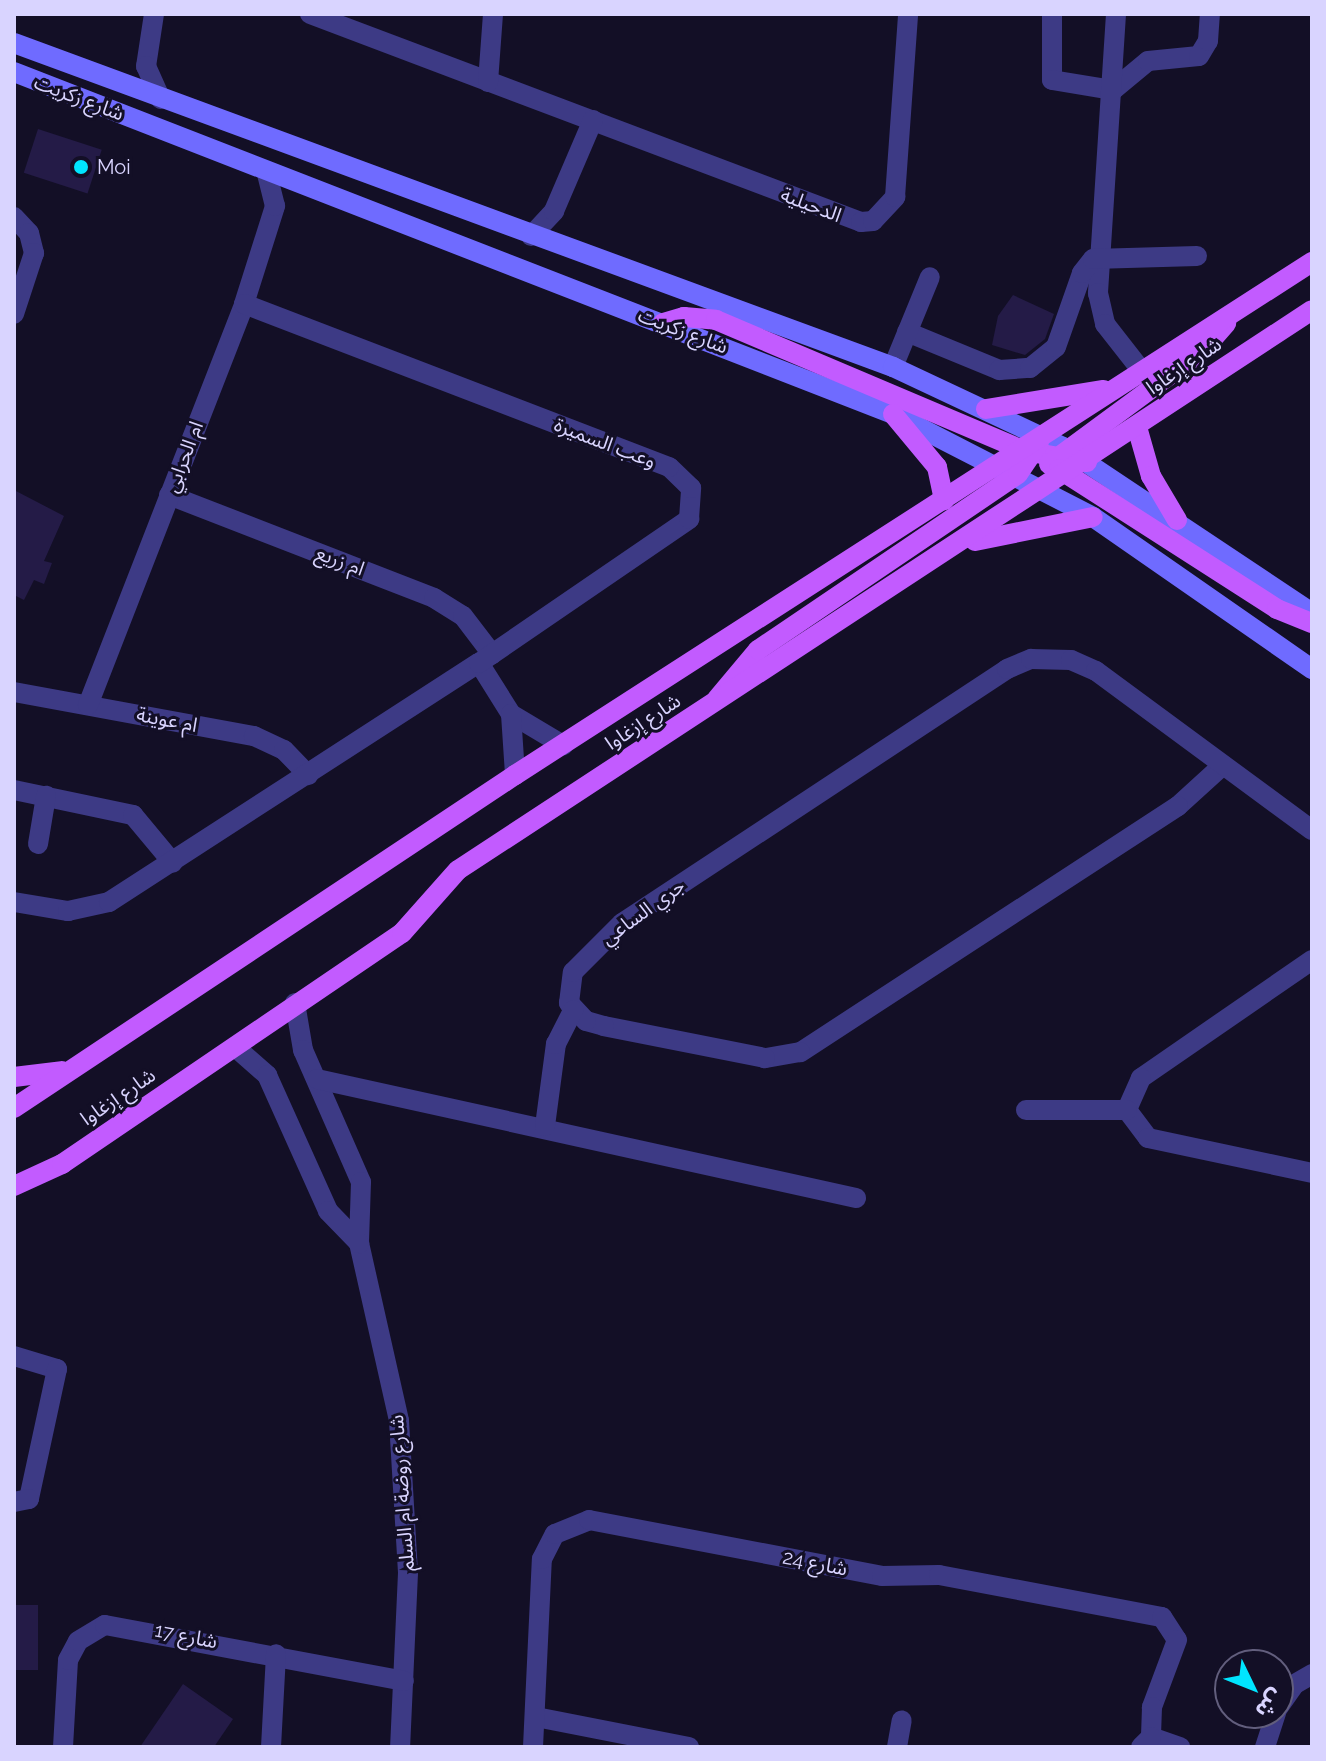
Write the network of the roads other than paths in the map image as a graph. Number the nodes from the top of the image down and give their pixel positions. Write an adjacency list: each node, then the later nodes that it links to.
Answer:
1 (154, 14): 9 (street)
2 (310, 14): 11 (street, الدحيلية)
3 (493, 14): 11 (street)
4 (908, 14): 15 (street, الدحيلية)
5 (1052, 14): 13 (street)
6 (1116, 14): 13 (street)
7 (1210, 14): 13 (street)
8 (14, 43): 12 (main road, شارع زكريت)
9 (146, 66): 12 (street); 14 (street)
10 (14, 72): 16 (main road, شارع زكريت)
11 (488, 82): 15 (street, الدحيلية)
12 (122, 88): 14 (main road, شارع زكريت)
13 (1113, 90): 23 (street)
14 (161, 99): 21 (main road, شارع زكريت)
15 (593, 120): 19 (street)
16 (266, 171): 17 (main road, شارع زكريت); 18 (street)
17 (306, 186): 18 (street); 31 (main road, شارع زكريت)
18 (275, 206): 27 (street, ام الحرابي)
19 (554, 211): 21 (street); 22 (street)
20 (14, 217): 30 (street)
21 (531, 236): 22 (main road, شارع زكريت)
22 (554, 244): 33 (main road, شارع زكريت)
23 (1104, 254): 24 (street); 32 (street); 34 (street)
24 (1197, 256)
25 (1312, 262): 29 (main road, شارع إزغاوا)
26 (930, 277): 32 (street)
27 (244, 304): 44 (street, ام الحرابي); 51 (street, وعب السميرة)
28 (1312, 310): 38 (main road, شارع إزغاوا)
29 (1233, 313): 34 (main road, شارع إزغاوا); 39 (main road)
30 (14, 314)
31 (663, 323): 37 (main road, شارع زكريت); 39 (main road)
32 (907, 332): 33 (street)
33 (893, 367): 36 (main road, شارع زكريت)
34 (1141, 370): 35 (main road, شارع إزغاوا)
35 (1111, 389): 36 (main road); 39 (main road, شارع إزغاوا)
36 (986, 409): 39 (main road, شارع زكريت)
37 (893, 414): 41 (main road, شارع زكريت); 45 (main road)
38 (1137, 427): 40 (main road, شارع إزغاوا); 47 (main road)
39 (1039, 455): 40 (main road, شارع زكريت); 41 (main road, شارع زكريت); 42 (main road); 43 (main road, شارع زكريت); 55 (main road)
40 (1087, 462): 42 (main road, شارع إزغاوا); 47 (main road, شارع زكريت)
41 (996, 464): 45 (main road, شارع إزغاوا)
42 (1070, 474): 43 (main road, شارع إزغاوا); 50 (main road)
43 (1046, 490): 46 (main road, شارع زكريت); 48 (main road, شارع إزغاوا)
44 (169, 495): 51 (street, ام زريع); 54 (street, ام الحرابي)
45 (944, 500): 57 (main road, شارع إزغاوا)
46 (1093, 517): 48 (main road); 52 (main road, شارع زكريت)
47 (1177, 520): 49 (main road, شارع زكريت)
48 (963, 543): 55 (main road, شارع إزغاوا)
49 (1312, 613)
50 (1312, 623)
51 (485, 659): 56 (street); 59 (street, وعب السميرة)
52 (1312, 669)
53 (14, 692): 54 (street, ام عوينة)
54 (88, 705): 59 (street, ام عوينة)
55 (713, 705): 68 (main road, شارع إزغاوا)
56 (511, 714): 57 (street); 60 (street)
57 (563, 745): 60 (main road, شارع إزغاوا)
58 (1223, 765): 63 (street, جري الساعي); 69 (street); 69 (street, جري الساعي)
59 (308, 775): 65 (street, وعب السميرة)
60 (515, 775): 71 (main road, شارع إزغاوا)
61 (14, 790): 62 (street)
62 (46, 796): 64 (street); 65 (street)
63 (1312, 830)
64 (38, 844)
65 (173, 863): 66 (street, وعب السميرة)
66 (14, 902)
67 (1312, 960): 76 (street)
68 (295, 1003): 70 (main road, شارع إزغاوا); 73 (street, شارع روضة ام السلم)
69 (573, 1010): 77 (street)
70 (235, 1047): 79 (main road, شارع إزغاوا); 81 (street, شارع روضة ام السلم)
71 (73, 1067): 72 (main road); 74 (main road, شارع إزغاوا)
72 (14, 1077)
73 (317, 1079): 77 (street); 81 (street, شارع روضة ام السلم)
74 (14, 1108)
75 (1026, 1110): 76 (street)
76 (1127, 1110): 78 (street)
77 (545, 1126): 80 (street)
78 (1312, 1173)
79 (14, 1186)
80 (856, 1198)
81 (359, 1243): 86 (street, شارع روضة ام السلم)
82 (14, 1356): 83 (street)
83 (14, 1502)
84 (276, 1654): 86 (street, شارع 17); 91 (street, شارع 17); 92 (street)
85 (1312, 1674): 87 (street)
86 (404, 1681): 93 (street, شارع روضة ام السلم)
87 (1294, 1693)
88 (536, 1717): 90 (street, شارع 24); 94 (street, شارع 24); 95 (street)
89 (902, 1720): 96 (street)
90 (1146, 1742): 97 (street, شارع 24)
91 (63, 1747)
92 (271, 1747)
93 (400, 1747)
94 (533, 1747)
95 (689, 1747)
96 (897, 1747)
97 (1180, 1747)

